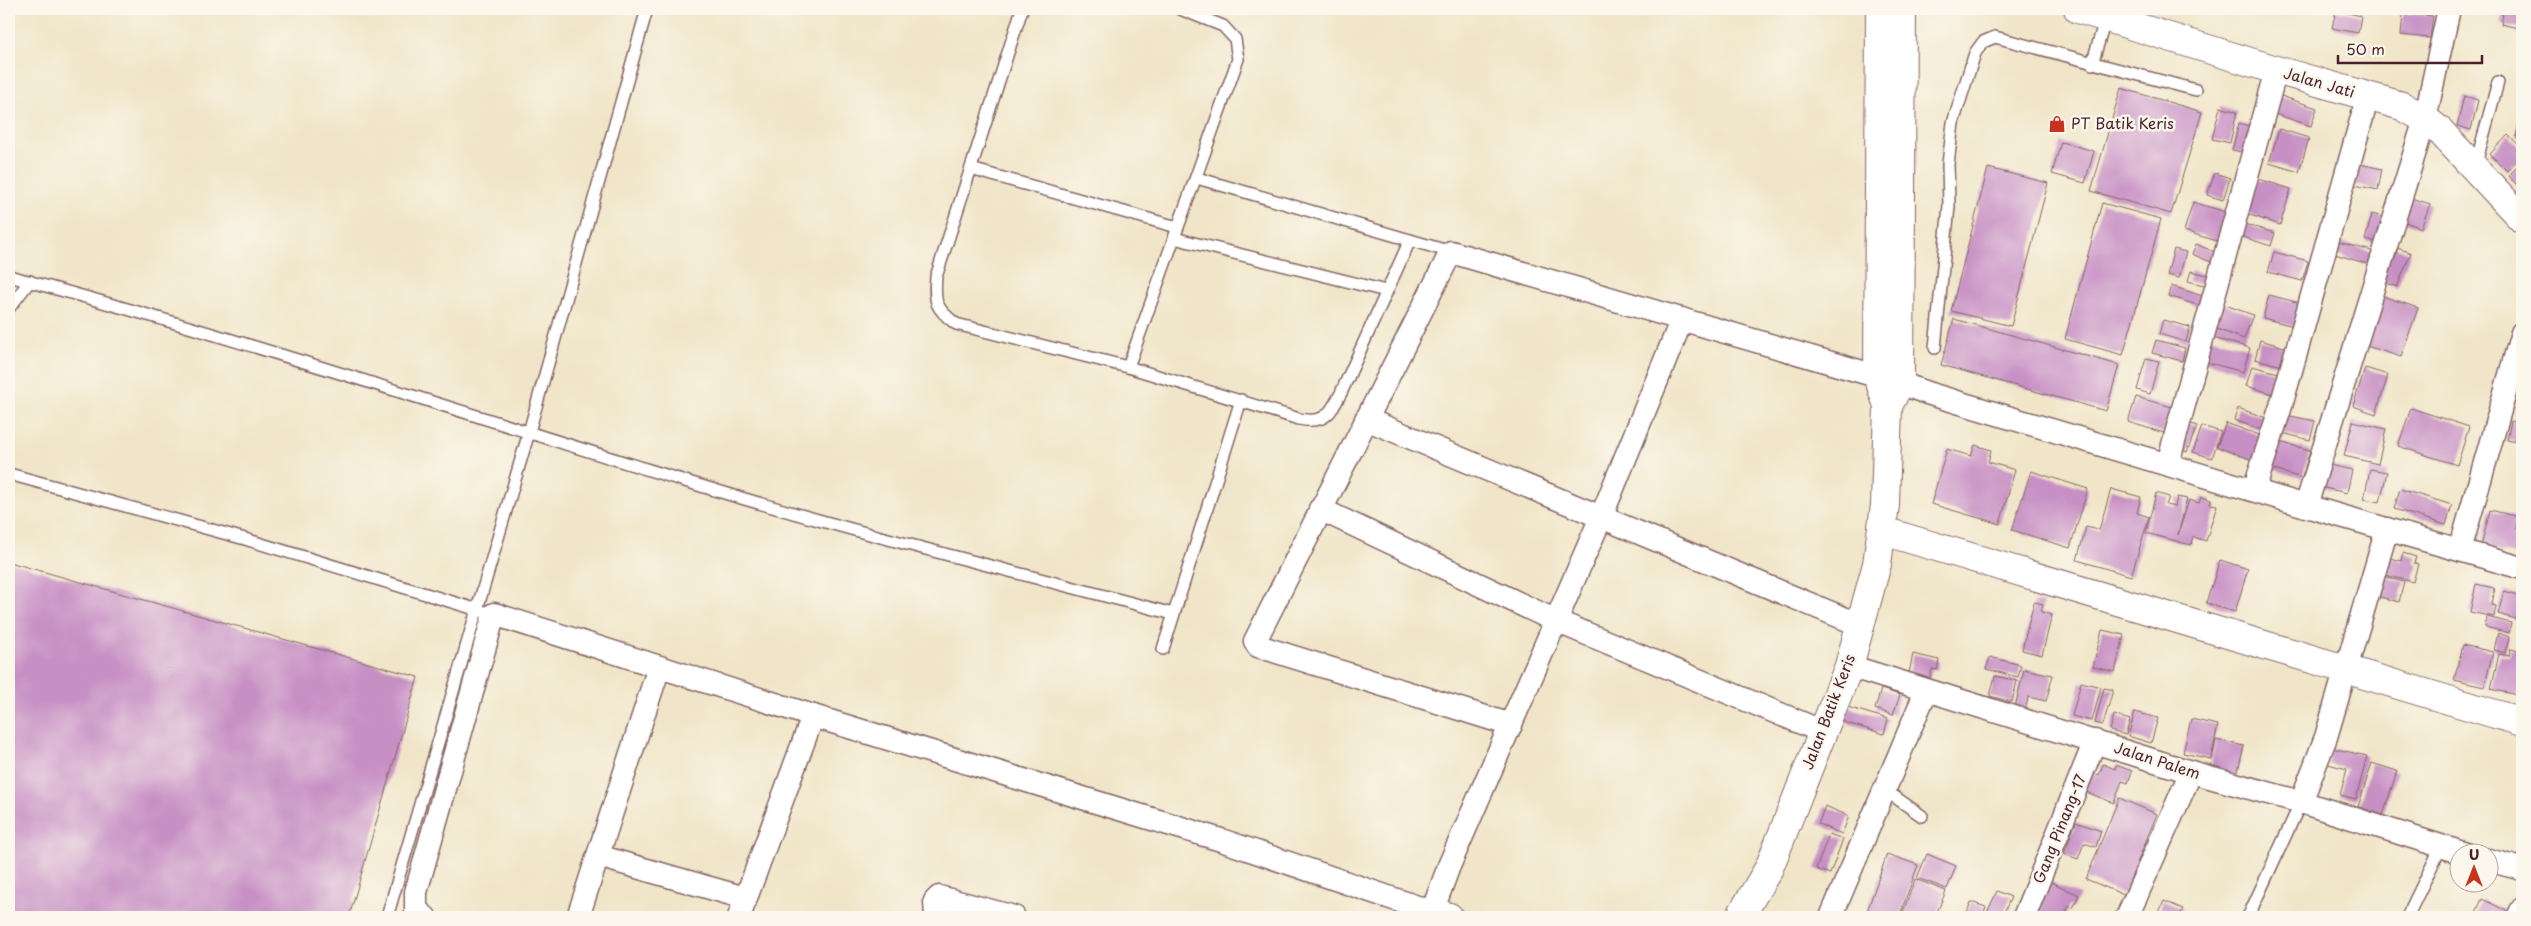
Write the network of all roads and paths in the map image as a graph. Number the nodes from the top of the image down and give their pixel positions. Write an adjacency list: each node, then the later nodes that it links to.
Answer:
1 (647, 9): 33 (lane)
2 (1022, 9): 16 (lane)
3 (1180, 9): 17 (lane)
4 (1880, 9): 14 (street)
5 (2449, 9): 13 (street)
6 (2093, 12): 8 (lane); 9 (street, Jalan Jati)
7 (1908, 15): 14 (street)
8 (2092, 64): 11 (lane); 28 (lane)
9 (2276, 70): 12 (street, Jalan Jati); 34 (street)
10 (2498, 82): 15 (lane)
11 (2196, 90)
12 (2368, 96): 13 (street, Jalan Jati); 36 (street)
13 (2425, 119): 15 (street, Jalan Jati); 37 (street)
14 (1890, 130): 30 (street, Jalan Batik Keris)
15 (2475, 167): 18 (street, Jalan Jati)
16 (971, 169): 19 (lane); 29 (lane)
17 (1197, 178): 19 (lane); 20 (lane)
18 (2522, 219)
19 (1175, 232): 24 (lane); 29 (lane)
20 (1410, 240): 21 (lane); 24 (lane)
21 (1451, 252): 26 (street); 32 (street)
22 (9, 276): 23 (lane)
23 (30, 281): 25 (lane); 33 (lane)
24 (1386, 291): 31 (lane)
25 (9, 308)
26 (1682, 319): 30 (street); 39 (street)
27 (2522, 333): 42 (street)
28 (1935, 348)
29 (1128, 367): 31 (lane)
30 (1889, 389): 34 (street); 41 (street, Jalan Batik Keris)
31 (1241, 400): 45 (lane)
32 (1366, 419): 38 (street); 39 (street)
33 (529, 432): 44 (lane); 45 (lane)
34 (2168, 463): 36 (street)
35 (9, 474): 44 (lane)
36 (2254, 490): 37 (street)
37 (2306, 506): 40 (street)
38 (1320, 509): 46 (street); 55 (street)
39 (1602, 515): 46 (street); 47 (street)
40 (2386, 529): 42 (street); 51 (street)
41 (1883, 531): 47 (street, Jalan Batik Keris); 51 (street)
42 (2460, 550): 43 (street)
43 (2522, 568)
44 (486, 612): 50 (street); 58 (street)
45 (1173, 614): 48 (lane)
46 (1556, 621): 55 (street); 56 (street)
47 (1860, 624): 49 (street, Jalan Batik Keris)
48 (1163, 649)
49 (1849, 666): 52 (street, Jalan Palem); 56 (street, Jalan Batik Keris)
50 (659, 667): 53 (street); 65 (street)
51 (2346, 670): 54 (street); 61 (street)
52 (1926, 691): 57 (street, Jalan Palem); 60 (street)
53 (813, 716): 68 (street); 70 (street)
54 (2522, 722)
55 (1511, 725): 70 (street)
56 (1821, 732): 76 (street, Jalan Batik Keris)
57 (2095, 741): 59 (street, Jalan Palem); 78 (street, Gang Pinang-17)
58 (442, 766): 71 (lane); 72 (street)
59 (2191, 772): 61 (street, Jalan Palem); 79 (street)
60 (1885, 790): 62 (lane); 77 (street)
61 (2301, 802): 63 (street, Jalan Palem); 80 (lane)
62 (1922, 816)
63 (2441, 847): 64 (street, Jalan Palem); 81 (lane)
64 (2448, 849)
65 (598, 856): 68 (street); 73 (street)
66 (2498, 863): 67 (street)
67 (2522, 869)
68 (742, 908)
69 (2522, 908): 82 (street)
70 (1438, 915)
71 (387, 917)
72 (424, 917)
73 (578, 917)
74 (936, 917): 75 (street)
75 (1014, 917)
76 (1740, 917)
77 (1831, 917)
78 (2024, 917)
79 (2127, 917)
80 (2248, 917)
81 (2407, 917)
82 (2518, 917)

